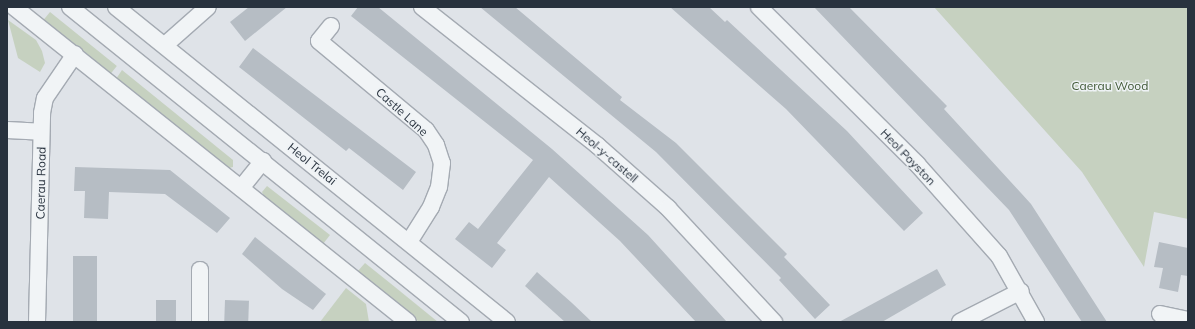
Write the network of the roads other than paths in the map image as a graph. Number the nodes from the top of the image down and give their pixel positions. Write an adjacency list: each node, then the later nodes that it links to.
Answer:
1 (14, 7): 9 (street)
2 (70, 7): 12 (street)
3 (116, 7): 8 (street, Heol Trelai)
4 (208, 7): 8 (street)
5 (422, 7): 24 (street, Heol-y-castell)
6 (759, 7): 16 (street, Heol Poyston)
7 (331, 26): 14 (street, Castle Lane)
8 (164, 45): 14 (street, Heol Trelai)
9 (75, 54): 11 (street, Caerau Road); 13 (street)
10 (7, 130): 11 (street)
11 (41, 132): 20 (street, Caerau Road)
12 (263, 161): 13 (street); 22 (street)
13 (241, 188): 18 (street)
14 (409, 242): 23 (street, Heol Trelai)
15 (200, 270): 21 (street)
16 (1020, 291): 25 (street); 26 (street, Heol Poyston)
17 (1160, 314): 19 (street)
18 (403, 320)
19 (1188, 320)
20 (37, 322)
21 (200, 322)
22 (461, 322)
23 (507, 322)
24 (774, 322)
25 (960, 322)
26 (1036, 322)

